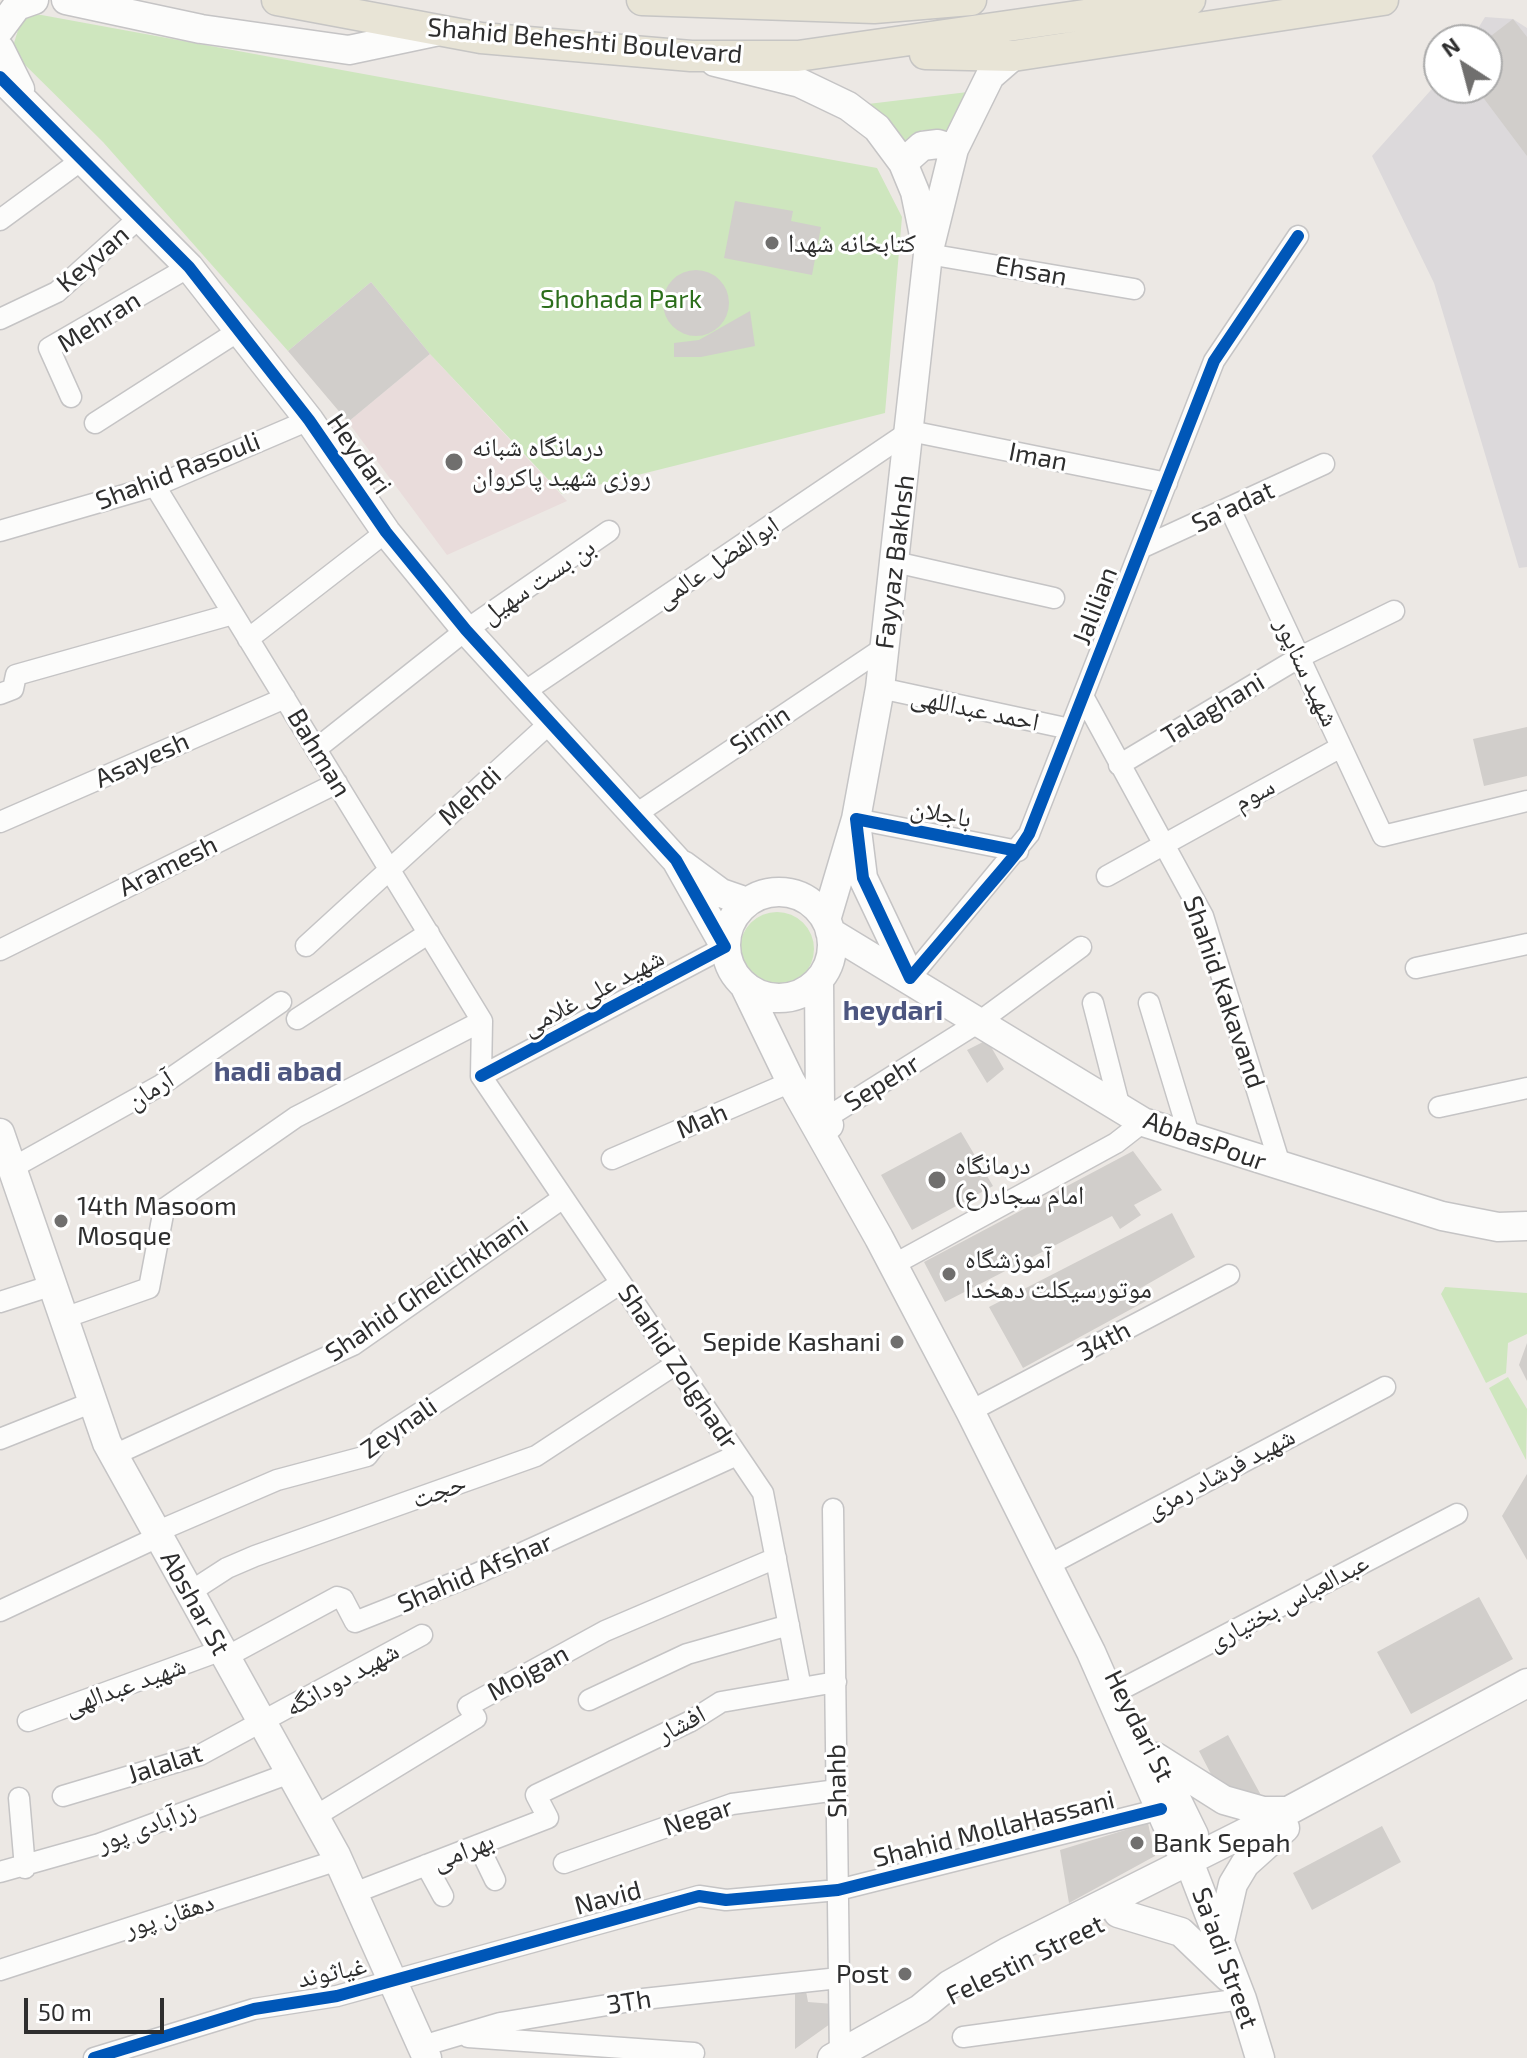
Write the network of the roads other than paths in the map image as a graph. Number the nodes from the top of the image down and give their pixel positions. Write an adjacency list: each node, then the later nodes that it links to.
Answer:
1 (34, 0): 8 (street)
2 (66, 0): 9 (street)
3 (644, 0): 4 (main road, Shahid Beheshti Boulevard)
4 (971, 0)
5 (1190, 0): 11 (main road, Shahid Beheshti Boulevard)
6 (1383, 0): 13 (main road)
7 (288, 1): 9 (main road, Shahid Beheshti Boulevard)
8 (0, 29)
9 (439, 31): 12 (main road, Shahid Beheshti Boulevard)
10 (0, 49): 15 (street)
11 (847, 51): 12 (main road, Shahid Beheshti Boulevard); 13 (main road)
12 (691, 56): 18 (street)
13 (1013, 56): 16 (street)
14 (0, 77): 15 (street, Heydari)
15 (37, 112): 17 (street, Heydari)
16 (954, 149): 18 (street); 22 (street)
17 (83, 159): 19 (street, Heydari); 20 (street)
18 (903, 163): 22 (street)
19 (140, 217): 23 (street, Heydari); 25 (street, Keyvan)
20 (0, 220)
21 (1298, 236): 32 (street, Jalilian)
22 (928, 254): 24 (street, Ehsan); 30 (street, Fayyaz Bakhsh)
23 (189, 267): 26 (street, Heydari); 27 (street, Mehran)
24 (1134, 289)
25 (0, 319)
26 (240, 330): 28 (street, Heydari); 29 (street)
27 (71, 397)
28 (309, 420): 33 (street, Shahid Rasouli); 37 (street, Heydari)
29 (95, 423)
30 (910, 431): 32 (street, Iman); 39 (street, Fayyaz Bakhsh); 48 (street, ابوالفضل عالمی)
31 (1324, 464): 34 (street, Sa'adat)
32 (1167, 483): 38 (street, Jalilian)
33 (155, 486): 35 (street, Shahid Rasouli); 42 (street, Bahman)
34 (1230, 509): 38 (street, Sa'adat); 46 (street, شهید سناپور)
35 (0, 531)
36 (609, 531): 43 (street, بن بست سهیل)
37 (386, 532): 43 (street, Heydari); 44 (street)
38 (1141, 548): 50 (street, Jalilian)
39 (895, 562): 40 (street); 45 (street, Fayyaz Bakhsh)
40 (1054, 598)
41 (1394, 611): 46 (street, Talaghani)
42 (233, 614): 44 (street, Bahman); 49 (street)
43 (466, 630): 48 (street, Heydari); 55 (street, بن بست سهیل)
44 (248, 639): 51 (street, Bahman)
45 (885, 647): 47 (street, Fayyaz Bakhsh); 59 (street, Simin)
46 (1300, 657): 54 (street, شهید سناپور); 56 (street, Talaghani)
47 (880, 688): 53 (street, احمد عبداللهی); 60 (street, Fayyaz Bakhsh)
48 (524, 692): 52 (street, Heydari)
49 (0, 694)
50 (1083, 696): 53 (street, Jalilian); 56 (street, Shahid Kakavand)
51 (285, 698): 55 (street, Bahman); 61 (street, Asayesh)
52 (551, 722): 59 (street, Heydari); 66 (street, Mehdi)
53 (1070, 729): 63 (street, Jalilian)
54 (1341, 747): 58 (street, شهید سناپور); 62 (street, سوم)
55 (316, 749): 57 (street, Bahman)
56 (1119, 765): 62 (street, Shahid Kakavand)
57 (337, 783): 66 (street, Bahman); 76 (street, Aramesh)
58 (1527, 801)
59 (636, 814): 64 (street, Heydari)
60 (856, 819): 63 (street, باجلان); 65 (street, Fayyaz Bakhsh); 78 (street)
61 (0, 822)
62 (1166, 842): 67 (street, سوم); 97 (street, Shahid Kakavand)
63 (1018, 851): 78 (street, Jalilian)
64 (676, 860): 69 (street); 74 (street)
65 (841, 866): 68 (street); 70 (street, Fayyaz Bakhsh)
66 (390, 870): 71 (street, Bahman); 73 (street, Mehdi)
67 (1107, 876)
68 (803, 898): 69 (street); 70 (street)
69 (747, 902): 74 (street)
70 (828, 926): 78 (street, AbbasPour); 79 (street)
71 (429, 933): 84 (street); 85 (street, Bahman)
72 (1527, 944): 77 (street)
73 (306, 946)
74 (725, 947): 80 (street); 87 (street, شهید علی غلامی)
75 (1081, 947): 86 (street, Sepehr)
76 (0, 950)
77 (1416, 968)
78 (910, 978): 86 (street, AbbasPour)
79 (819, 980): 80 (street); 91 (street)
80 (745, 987): 88 (street)
81 (281, 1002): 96 (street, آرمان)
82 (1093, 1003): 92 (street)
83 (1149, 1003): 94 (street)
84 (297, 1019)
85 (482, 1021): 87 (street); 105 (street)
86 (979, 1022): 91 (street, Sepehr); 92 (street, AbbasPour)
87 (481, 1076): 98 (street, Shahid Zolghadr)
88 (791, 1082): 91 (street); 95 (street, Mah)
89 (1527, 1088): 90 (street)
90 (1439, 1107)
91 (819, 1113): 100 (street, Heydari St); 137 (street, Heydari St)
92 (1131, 1115): 94 (street, AbbasPour); 100 (street)
93 (0, 1133): 96 (street, Abshar St)
94 (1190, 1138): 97 (street, AbbasPour)
95 (612, 1159)
96 (7, 1163): 103 (street, Abshar St)
97 (1281, 1168): 99 (street, AbbasPour)
98 (563, 1198): 102 (street, Shahid Zolghadr); 111 (street, Shahid Ghelichkhani)
99 (1527, 1226)
100 (902, 1260): 109 (street, Heydari St)
101 (1229, 1275): 109 (street, 34th)
102 (621, 1283): 106 (street, Shahid Zolghadr); 115 (street, Zeynali)
103 (53, 1285): 104 (street); 105 (street, Abshar St)
104 (0, 1302)
105 (64, 1318): 108 (street, Abshar St)
106 (676, 1364): 112 (street, Shahid Zolghadr); 118 (street, حجت)
107 (1385, 1387): 117 (street, شهید فرشاد رمزی)
108 (93, 1402): 110 (street); 111 (street, Abshar St)
109 (980, 1406): 117 (street, Heydari St)
110 (0, 1439)
111 (114, 1455): 115 (street, Abshar St)
112 (737, 1455): 116 (street, Shahid Zolghadr); 122 (street, Shahid Afshar)
113 (833, 1509): 123 (street, Shahb)
114 (1457, 1514): 126 (street, عبدالعباس بختیاری)
115 (157, 1535): 118 (street, Abshar St); 119 (street, Zeynali)
116 (776, 1558): 120 (street, Shahid Zolghadr); 138 (street, Mojgan)
117 (1056, 1561): 126 (street, Heydari St)
118 (190, 1592): 122 (street, Abshar St)
119 (0, 1611)
120 (789, 1625): 125 (street, Shahid Zolghadr); 128 (street)
121 (422, 1635): 130 (street, شهید دودانگه)
122 (224, 1654): 129 (street, شهید عبدالهی); 130 (street, Abshar St)
123 (836, 1682): 125 (street, افشار); 133 (street, Shahb)
124 (1527, 1683): 139 (street, Felestin Street)
125 (801, 1688): 134 (street, افشار)
126 (1120, 1690): 131 (street, Heydari St)
127 (1527, 1698): 139 (street, Felestin Street)
128 (589, 1700)
129 (28, 1721)
130 (263, 1724): 132 (street, Abshar St); 135 (street, Jalalat)
131 (1156, 1757): 139 (street); 144 (street, Heydari St)
132 (290, 1773): 138 (street, Abshar St); 145 (street, زرآبادی پور)
133 (837, 1790): 142 (street, Negar); 148 (street, Shahb)
134 (536, 1795): 140 (street, بهرامی)
135 (63, 1796)
136 (19, 1798): 145 (street)
137 (1161, 1809): 144 (street, Heydari St); 148 (street, Shahid MollaHassani)
138 (314, 1817): 141 (street, Abshar St)
139 (1286, 1820): 144 (street, Felestin Street); 152 (street)
140 (478, 1845): 143 (street, بهرامی); 147 (street)
141 (338, 1860): 149 (street, Abshar St); 153 (street, دهقان پور)
142 (564, 1863)
143 (426, 1865): 149 (street, بهرامی); 150 (street)
144 (1191, 1867): 151 (street, Felestin Street); 152 (street, Sa'adi Street); 157 (street, Felestin Street)
145 (25, 1868): 146 (street, زرآبادی پور)
146 (0, 1872)
147 (495, 1880)
148 (838, 1890): 154 (street, Shahb); 155 (street, Navid)
149 (354, 1893): 155 (street, Abshar St)
150 (443, 1896)
151 (1118, 1913): 156 (street); 157 (street, Felestin Street)
152 (1220, 1940): 156 (street, Sa'adi Street)
153 (0, 1970)
154 (839, 1978): 158 (street, 3Th); 162 (street, Shahb)
155 (395, 1980): 161 (street, Abshar St); 163 (street, غیاثوند)
156 (1241, 1995): 159 (street); 164 (street, Sa'adi Street)
157 (920, 2009): 162 (street)
158 (456, 2036): 160 (street); 161 (street, 3Th)
159 (963, 2037)
160 (694, 2053)
161 (425, 2055)
162 (837, 2057)
163 (94, 2058)
164 (1260, 2058)

